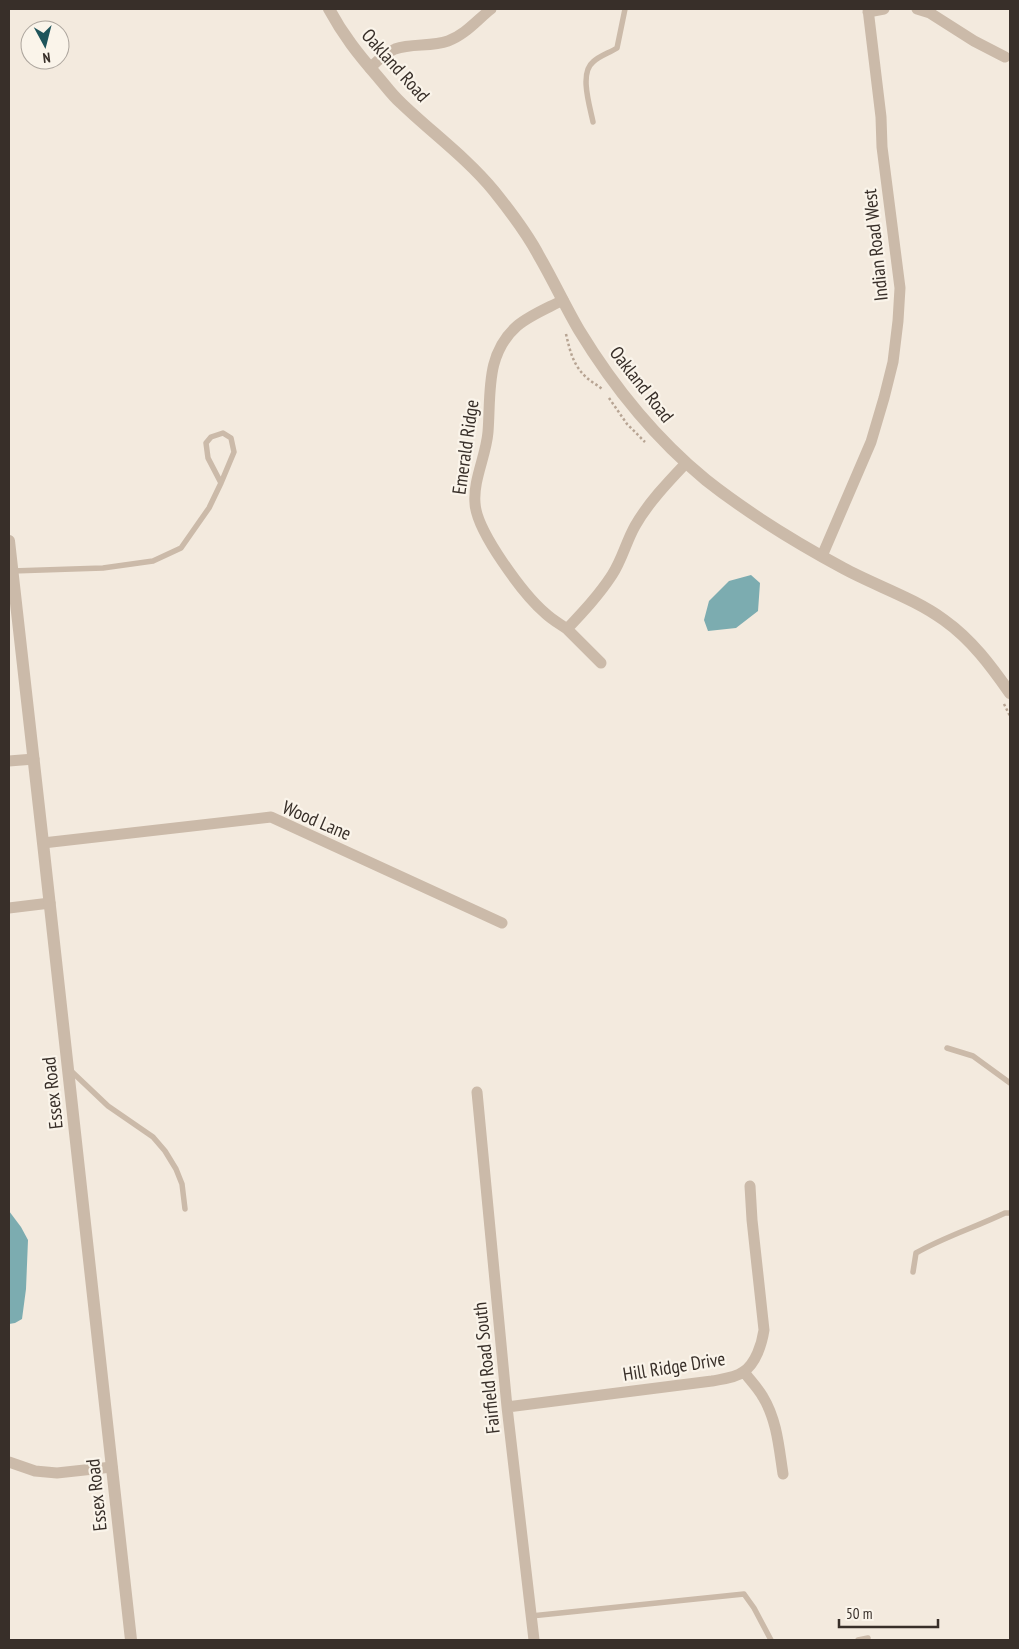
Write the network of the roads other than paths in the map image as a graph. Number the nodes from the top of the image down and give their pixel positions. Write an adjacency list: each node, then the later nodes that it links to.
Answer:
1 (329, 9): 8 (street, Oakland Road)
2 (491, 9): 8 (street)
3 (625, 9): 9 (lane)
4 (884, 9): 6 (street)
5 (917, 9): 7 (street)
6 (868, 10): 14 (street, Indian Road West)
7 (1005, 57)
8 (370, 68): 10 (street, Oakland Road)
9 (593, 122)
10 (563, 300): 11 (street, Oakland Road); 16 (street, Emerald Ridge)
11 (686, 463): 14 (street, Oakland Road); 16 (street)
12 (221, 483): 12 (lane); 15 (lane)
13 (9, 541): 15 (street, Essex Road)
14 (822, 556): 18 (street, Oakland Road)
15 (12, 571): 19 (street, Essex Road)
16 (567, 629): 17 (street, Emerald Ridge)
17 (601, 663)
18 (1007, 697)
19 (34, 759): 20 (street); 21 (street, Essex Road)
20 (9, 761)
21 (43, 843): 22 (street, Essex Road); 24 (street, Wood Lane)
22 (50, 903): 23 (street); 26 (street, Essex Road)
23 (9, 908)
24 (502, 923)
25 (947, 1048): 27 (lane)
26 (68, 1068): 30 (lane); 36 (street, Essex Road)
27 (1010, 1083)
28 (477, 1092): 34 (street, Fairfield Road South)
29 (750, 1186): 33 (street, Hill Ridge Drive)
30 (186, 1209)
31 (1010, 1213): 32 (lane)
32 (913, 1272)
33 (744, 1372): 34 (street, Hill Ridge Drive); 37 (street)
34 (507, 1407): 38 (street, Fairfield Road South)
35 (9, 1462): 36 (street)
36 (112, 1467): 40 (street, Essex Road)
37 (783, 1474)
38 (531, 1616): 41 (street, Fairfield Road South); 42 (lane)
39 (868, 1638): 43 (lane)
40 (131, 1640)
41 (534, 1640)
42 (771, 1640)
43 (858, 1640)

